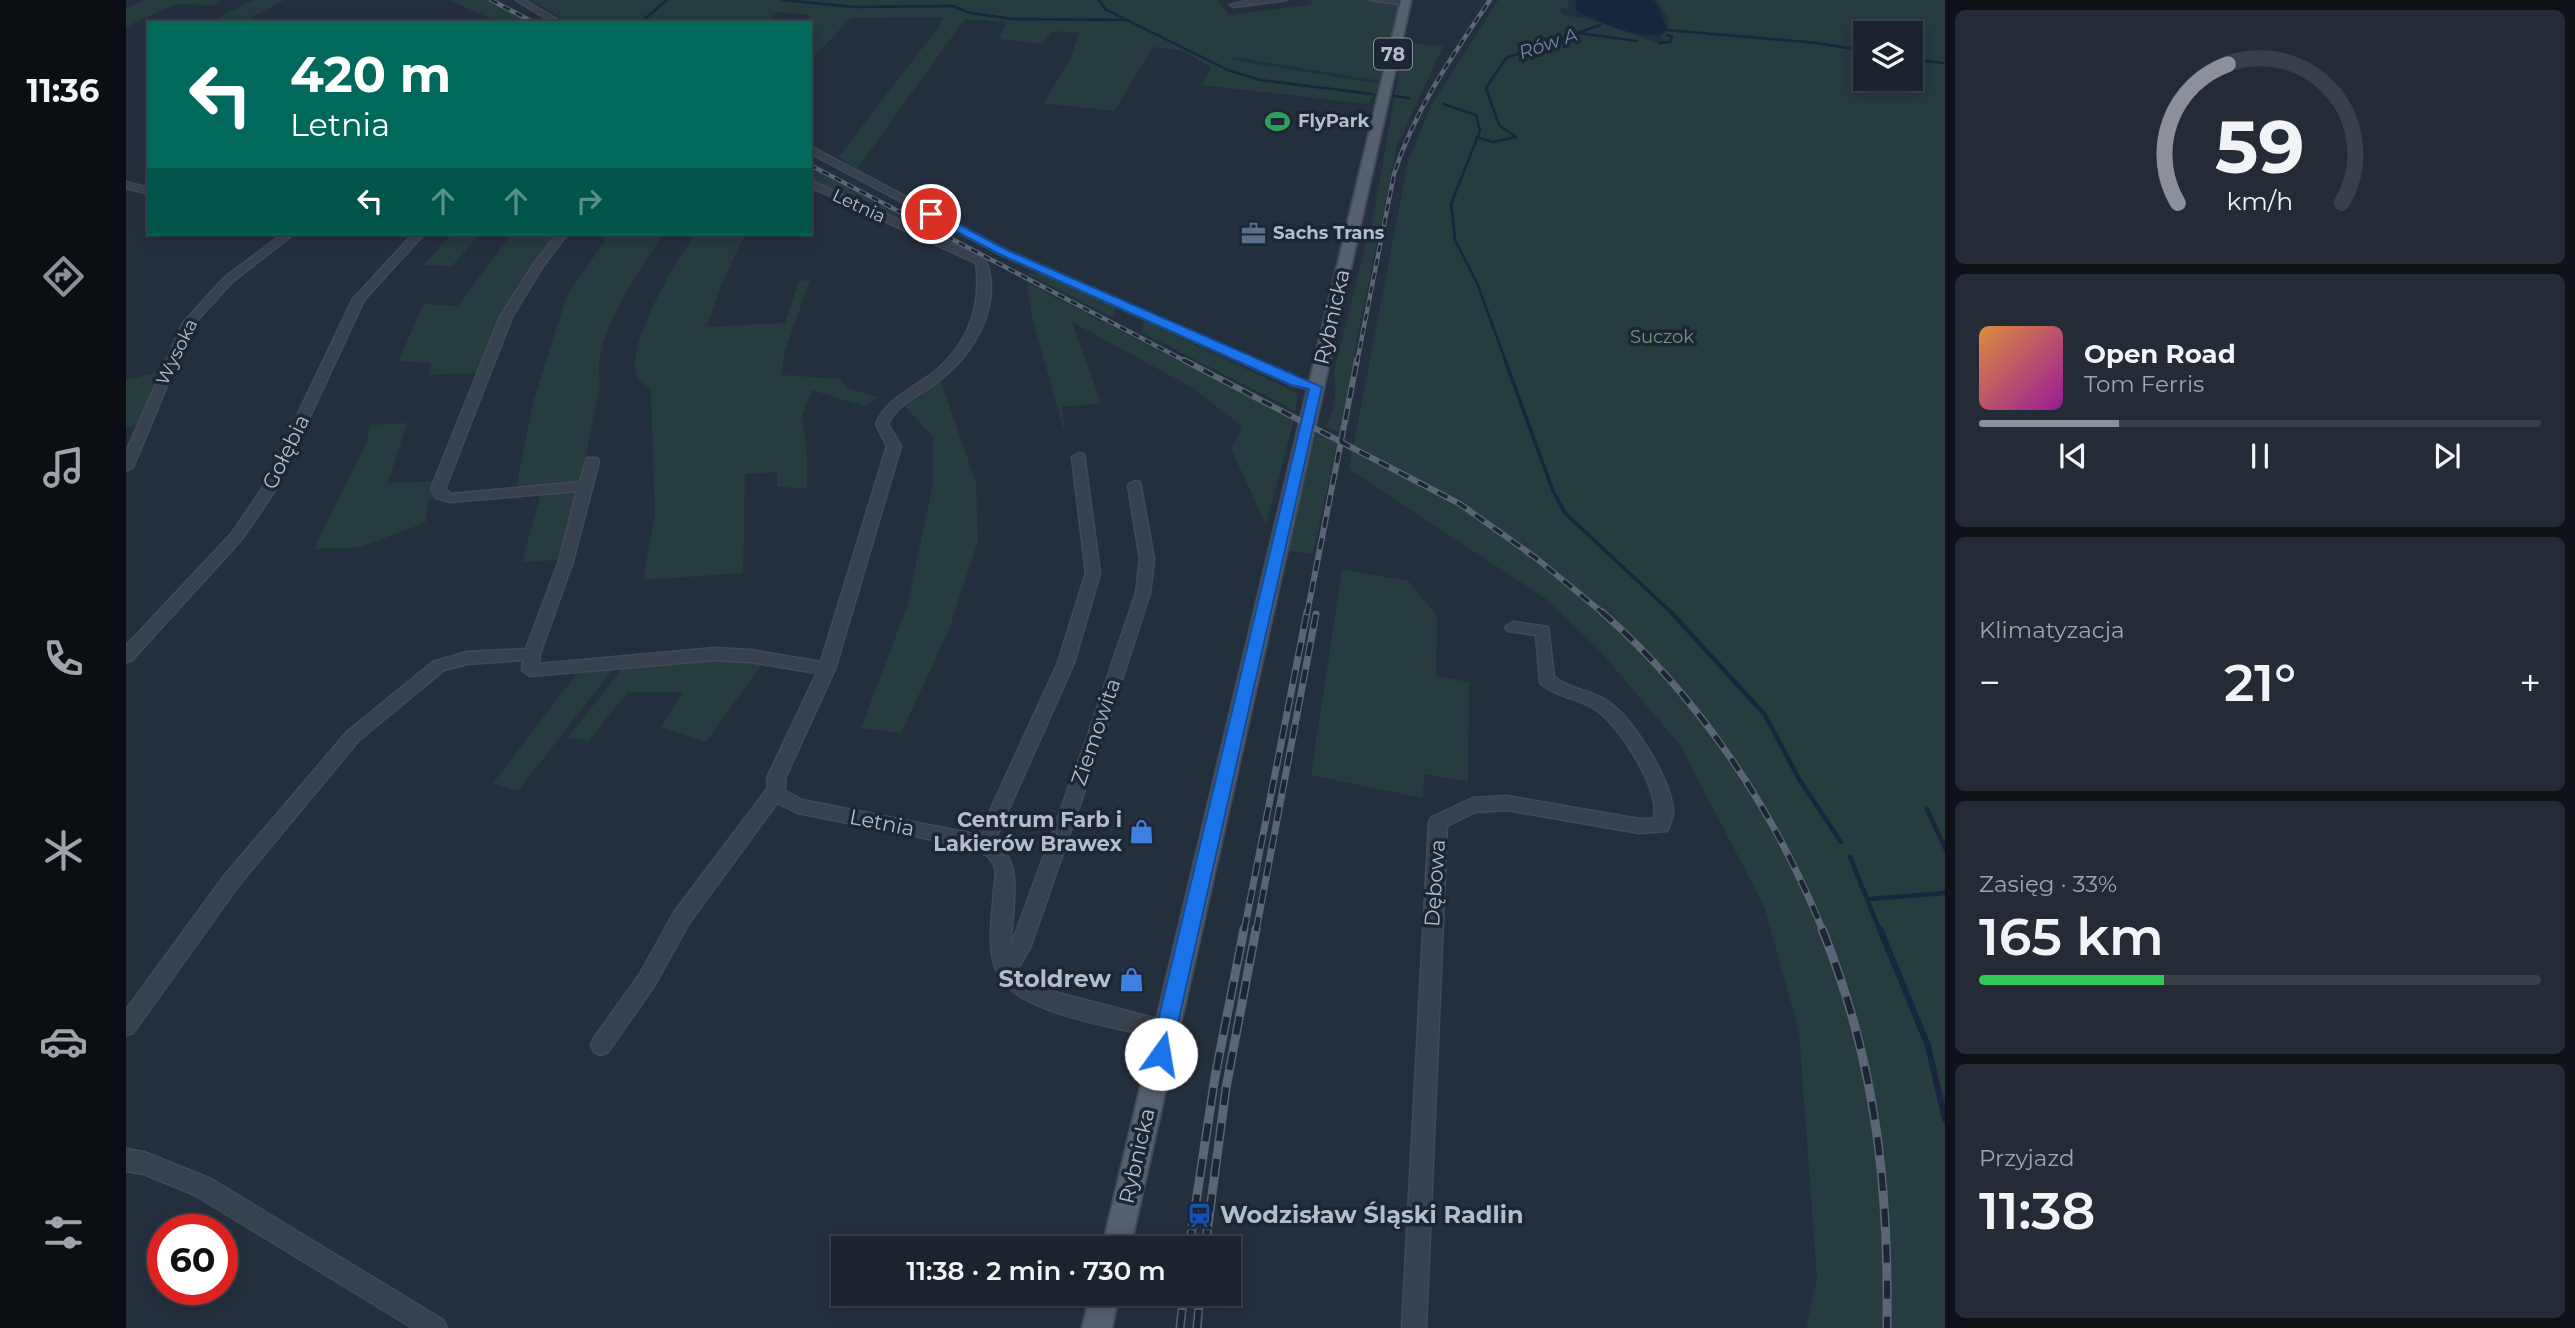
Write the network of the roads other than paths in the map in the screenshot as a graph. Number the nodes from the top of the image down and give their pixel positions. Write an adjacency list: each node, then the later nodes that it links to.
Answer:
1 (520, 0): 7 (street)
2 (1283, 0): 4 (street)
3 (1374, 0): 5 (street)
4 (1257, 1): 6 (street)
5 (1406, 2): 17 (main road, Rybnicka / 78)
6 (1234, 5)
7 (556, 21)
8 (812, 150): 15 (street, Letnia)
9 (812, 184): 16 (street, Letnia)
10 (131, 186): 11 (street)
11 (126, 195)
12 (287, 235): 20 (street, Wysoka)
13 (418, 235): 25 (street, Gołębia)
14 (561, 235): 22 (street)
15 (1003, 252): 16 (street); 17 (street, Letnia)
16 (981, 261): 26 (street)
17 (1316, 387): 31 (main road, Rybnicka / 78)
18 (1079, 457): 28 (street)
19 (592, 461): 22 (street)
20 (126, 467)
21 (1135, 485): 29 (street, Ziemowita)
22 (585, 486): 24 (street)
23 (1513, 627): 38 (street, Dębowa)
24 (532, 654): 26 (street); 30 (street)
25 (126, 656)
26 (827, 669): 27 (street)
27 (775, 792): 28 (street, Letnia); 32 (street)
28 (985, 844): 29 (street)
29 (1006, 972): 31 (street)
30 (126, 1027)
31 (1166, 1030): 34 (main road, Rybnicka / 78)
32 (601, 1045)
33 (126, 1160): 36 (street)
34 (1119, 1236)
35 (1102, 1306): 37 (main road)
36 (435, 1328)
37 (1097, 1328)
38 (1413, 1328)

